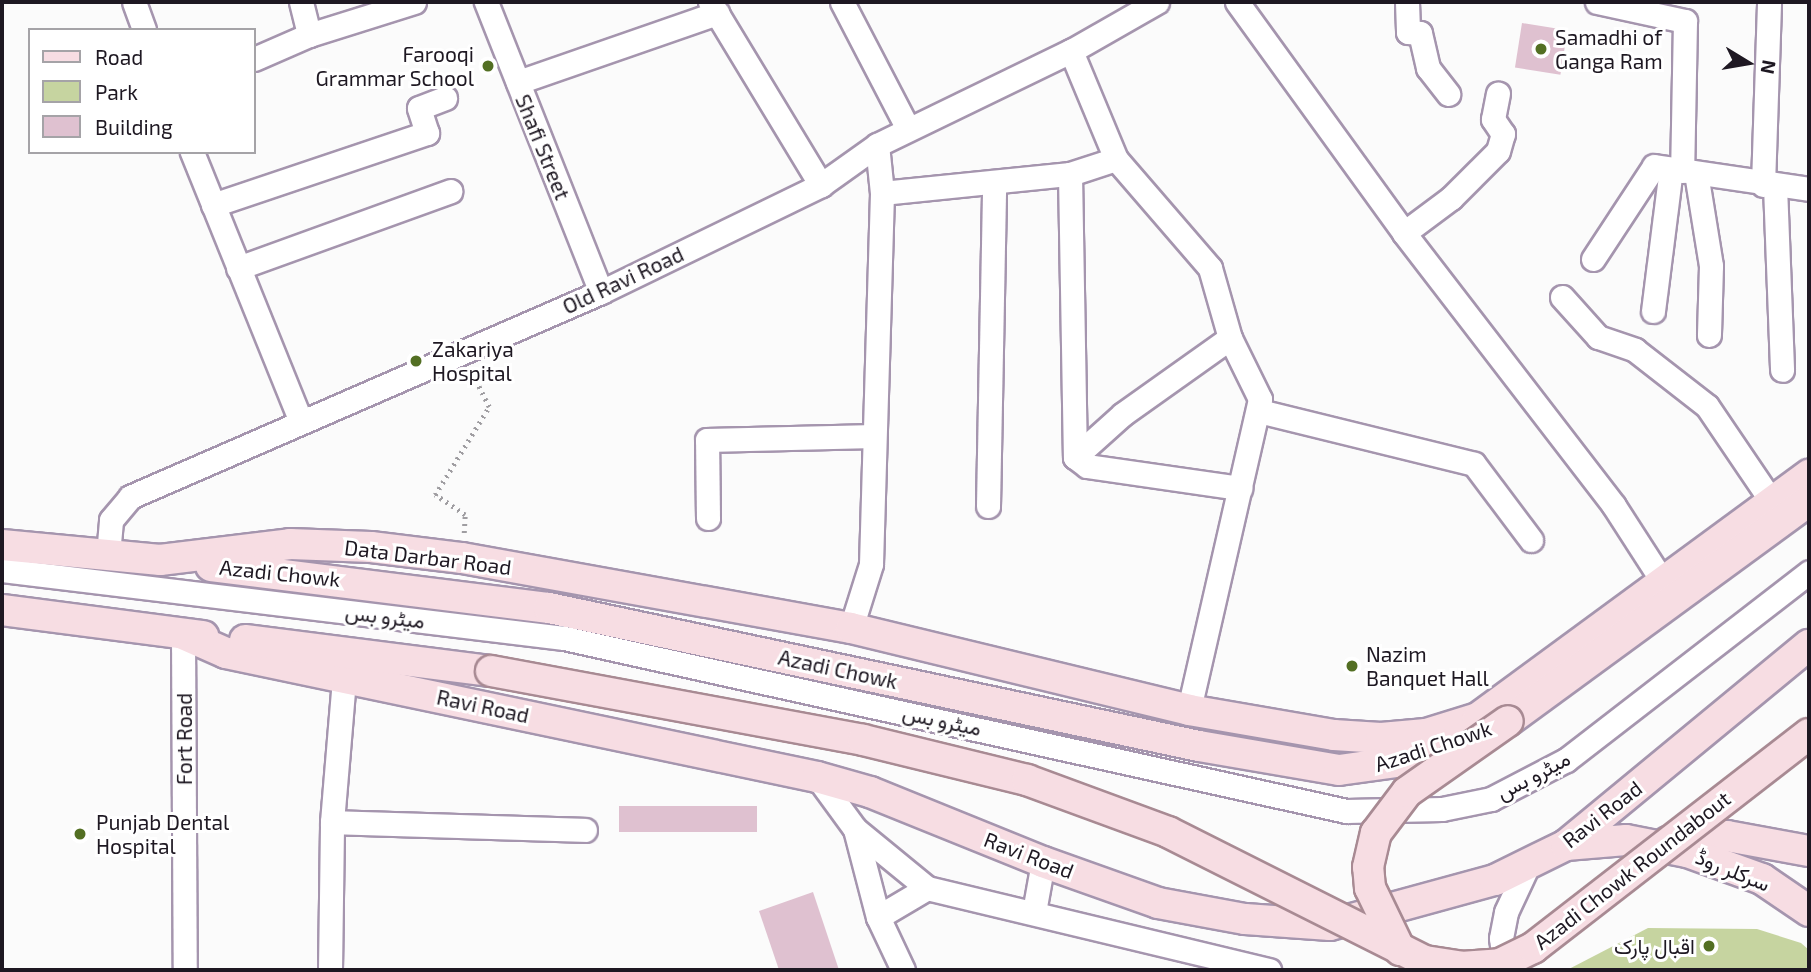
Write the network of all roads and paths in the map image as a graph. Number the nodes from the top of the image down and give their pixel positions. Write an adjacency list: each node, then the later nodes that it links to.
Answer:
1 (134, 2): 12 (street)
2 (301, 2): 13 (street)
3 (414, 2): 13 (street)
4 (486, 2): 16 (street, Shafi Street)
5 (842, 2): 20 (street)
6 (1157, 2): 14 (street, Old Ravi Road)
7 (1237, 2): 33 (street)
8 (1407, 2): 18 (street)
9 (1597, 2): 24 (street)
10 (1769, 2): 28 (street)
11 (713, 8): 16 (street); 27 (street)
12 (143, 28)
13 (309, 35): 15 (street)
14 (1071, 51): 20 (street, Old Ravi Road); 23 (street)
15 (256, 58)
16 (518, 82): 36 (street, Shafi Street)
17 (1498, 93): 33 (street)
18 (1448, 94)
19 (444, 98): 32 (street)
20 (908, 129): 21 (street, Old Ravi Road)
21 (877, 145): 27 (street, Old Ravi Road); 31 (street)
22 (193, 154): 32 (street)
23 (1116, 159): 25 (street); 40 (street)
24 (1683, 171): 28 (street); 34 (street); 38 (street); 39 (street)
25 (1070, 174): 26 (street); 46 (street)
26 (994, 182): 31 (street); 51 (street)
27 (821, 185): 36 (street, Old Ravi Road)
28 (1769, 185): 29 (street); 42 (street)
29 (1809, 189)
30 (451, 191): 35 (street)
31 (882, 193): 45 (street)
32 (213, 205): 35 (street)
33 (1404, 233): 60 (street)
34 (1593, 259)
35 (238, 268): 44 (street)
36 (601, 292): 41 (street, Old Ravi Road)
37 (1562, 297): 50 (street)
38 (1653, 311)
39 (1709, 335)
40 (1230, 338): 43 (street); 46 (street)
41 (463, 355): 44 (street, Old Ravi Road); 56 (path)
42 (1782, 370)
43 (1259, 411): 48 (street); 53 (street)
44 (301, 422): 55 (street, Old Ravi Road)
45 (874, 436): 52 (street); 62 (street)
46 (1075, 457): 48 (street)
47 (1809, 475): 50 (main road)
48 (1240, 488): 66 (street)
49 (1809, 501): 67 (main road)
50 (1772, 502): 60 (main road)
51 (988, 506)
52 (708, 517)
53 (1531, 540)
54 (2, 545): 55 (main road, Data Darbar Road)
55 (108, 555): 57 (main road, Data Darbar Road)
56 (462, 558): 57 (main road, Data Darbar Road); 62 (main road, Data Darbar Road)
57 (160, 560): 67 (main road, Azadi Chowk, bridge)
58 (2, 570): 59 (street, میٹرو بس)
59 (1809, 572)
60 (1663, 582): 66 (main road)
61 (2, 610): 63 (main road)
62 (851, 628): 66 (main road)
63 (183, 634): 65 (main road, Ravi Road); 82 (main road, bridge); 83 (street, Fort Road)
64 (1809, 645): 74 (main road, Ravi Road)
65 (344, 678): 69 (main road, Ravi Road); 70 (street)
66 (1189, 710)
67 (1508, 721): 82 (main road, bridge)
68 (1809, 734): 73 (main road, Azadi Chowk Roundabout, bridge)
69 (817, 777): 71 (street); 76 (main road, Ravi Road)
70 (332, 822): 72 (street); 84 (street)
71 (855, 828): 78 (street); 81 (street)
72 (585, 831)
73 (1665, 842): 75 (main road, سرکلر روڈ); 82 (main road, Azadi Chowk Roundabout, bridge)
74 (1566, 845): 77 (main road, Ravi Road); 79 (main road, سرکلر روڈ)
75 (1809, 851)
76 (1043, 862): 77 (main road, Ravi Road); 80 (street)
77 (1530, 863): 87 (street)
78 (927, 888): 80 (street); 81 (street)
79 (1809, 911)
80 (1034, 912): 86 (street)
81 (878, 917): 85 (street)
82 (1401, 950)
83 (185, 970)
84 (330, 970)
85 (903, 970)
86 (1269, 970)
87 (1504, 970)

